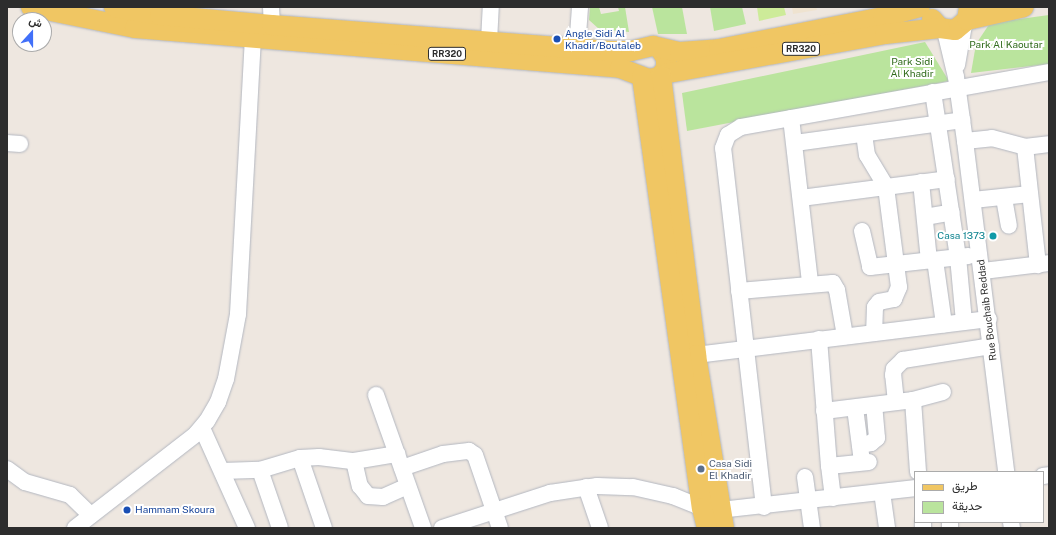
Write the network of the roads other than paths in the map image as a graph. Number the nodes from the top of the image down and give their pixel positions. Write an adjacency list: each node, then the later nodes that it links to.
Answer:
1 (30, 7): 12 (main road, RR320)
2 (114, 7): 9 (main road, RR320)
3 (491, 7): 13 (street)
4 (580, 7): 14 (street)
5 (920, 7): 8 (main road, RR320)
6 (931, 7): 11 (main road)
7 (1024, 7): 10 (main road, RR320)
8 (886, 12): 16 (main road, RR320)
9 (272, 16): 13 (main road, RR320)
10 (967, 17): 11 (main road, RR320); 19 (street, Rue Bouchaib Reddad)
11 (942, 30): 18 (main road, RR320); 19 (street, Rue Bouchaib Reddad)
12 (254, 39): 18 (main road, RR320); 64 (street)
13 (489, 41): 14 (main road, RR320)
14 (577, 49): 15 (main road, RR320)
15 (641, 49): 16 (main road, RR320); 18 (main road)
16 (660, 49): 18 (main road)
17 (1049, 72): 19 (street)
18 (651, 76): 56 (main road); 84 (main road)
19 (956, 82): 20 (street); 22 (street, Rue Bouchaib Reddad)
20 (933, 92): 21 (street); 23 (street)
21 (792, 118): 26 (street); 47 (street)
22 (962, 120): 23 (street); 25 (street, Rue Bouchaib Reddad)
23 (938, 125): 24 (street); 29 (street)
24 (864, 134): 26 (street); 31 (street)
25 (965, 141): 28 (street); 35 (street, Rue Bouchaib Reddad)
26 (795, 143): 33 (street)
27 (1049, 144): 28 (street)
28 (1025, 148): 32 (street)
29 (947, 178): 30 (street); 36 (street)
30 (921, 182): 31 (street); 37 (street)
31 (886, 187): 33 (street); 44 (street)
32 (1030, 194): 34 (street); 43 (street)
33 (801, 198): 46 (street)
34 (1004, 198): 35 (street); 38 (street)
35 (973, 200): 40 (street, Rue Bouchaib Reddad)
36 (952, 212): 37 (street); 41 (street)
37 (925, 216): 42 (street)
38 (1009, 226)
39 (862, 231): 44 (street)
40 (980, 254): 41 (street); 45 (street, Rue Bouchaib Reddad)
41 (958, 257): 42 (street); 49 (street)
42 (932, 261): 44 (street); 50 (street)
43 (1043, 264): 45 (street)
44 (896, 265): 51 (street)
45 (983, 271): 48 (street, Rue Bouchaib Reddad)
46 (810, 283): 47 (street); 52 (street)
47 (739, 291): 55 (street)
48 (989, 318): 49 (street); 54 (street, Rue Bouchaib Reddad)
49 (964, 322): 50 (street)
50 (944, 324): 51 (street)
51 (874, 332): 52 (street)
52 (845, 336): 53 (street)
53 (819, 339): 55 (street); 63 (street)
54 (991, 346): 60 (street); 73 (street, Rue Bouchaib Reddad)
55 (747, 348): 56 (street); 82 (street)
56 (696, 355): 84 (main road)
57 (943, 392): 59 (street)
58 (376, 395): 67 (street)
59 (913, 400): 60 (street); 72 (street)
60 (896, 402): 61 (street)
61 (874, 406): 62 (street); 65 (street)
62 (855, 408): 63 (street); 65 (street)
63 (824, 411): 69 (street)
64 (202, 428): 74 (street); 85 (street)
65 (860, 445): 69 (street)
66 (300, 458): 68 (street); 71 (street); 89 (street)
67 (400, 461): 68 (street); 76 (street); 83 (street)
68 (354, 462): 76 (street)
69 (829, 466): 80 (street)
70 (7, 468): 85 (street)
71 (260, 470): 74 (street); 88 (street)
72 (918, 471)
73 (1006, 471)
74 (222, 472): 87 (street)
75 (805, 477): 81 (street)
76 (408, 486): 90 (street)
77 (586, 487): 83 (street); 84 (street); 93 (street)
78 (914, 488): 79 (street)
79 (882, 492): 80 (street); 96 (street)
80 (833, 498): 81 (street)
81 (808, 502): 82 (street); 95 (street)
82 (764, 507): 84 (street)
83 (494, 512): 91 (street); 92 (street)
84 (715, 515): 94 (main road)
85 (91, 516): 86 (street)
86 (75, 528)
87 (247, 528)
88 (280, 528)
89 (324, 528)
90 (423, 528)
91 (442, 528)
92 (500, 528)
93 (600, 528)
94 (707, 528)
95 (812, 528)
96 (888, 528)

